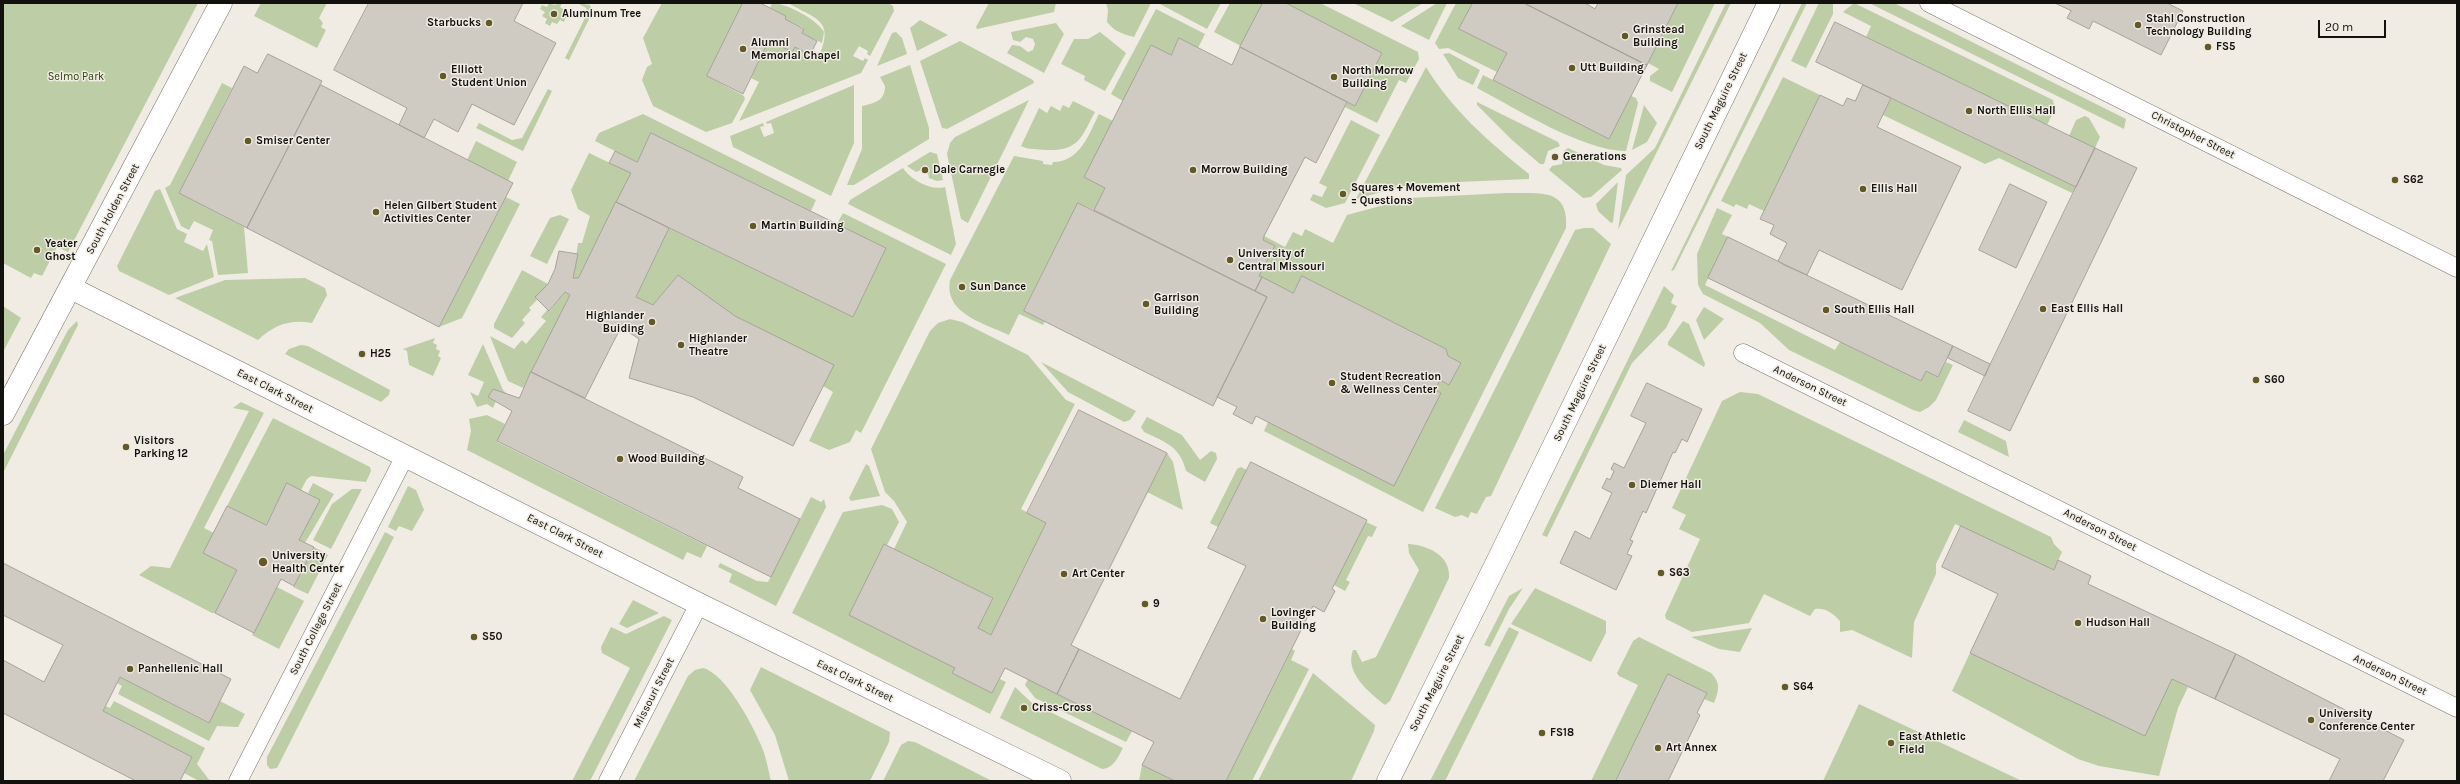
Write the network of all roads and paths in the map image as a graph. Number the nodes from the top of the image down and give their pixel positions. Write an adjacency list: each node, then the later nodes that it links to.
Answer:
1 (221, 3): 5 (main road, South Holden Street)
2 (1769, 3): 14 (main road, South Maguire Street)
3 (1929, 3): 4 (street, Christopher Street)
4 (2457, 268)
5 (71, 288): 7 (main road, South Holden Street); 8 (main road, East Clark Street)
6 (1743, 353): 10 (street, Anderson Street)
7 (3, 414)
8 (405, 456): 9 (main road, East Clark Street); 11 (street, South College Street)
9 (699, 604): 12 (street, Missouri Street); 13 (main road, East Clark Street)
10 (2457, 708)
11 (238, 781)
12 (608, 781)
13 (1060, 781)
14 (1388, 781)

